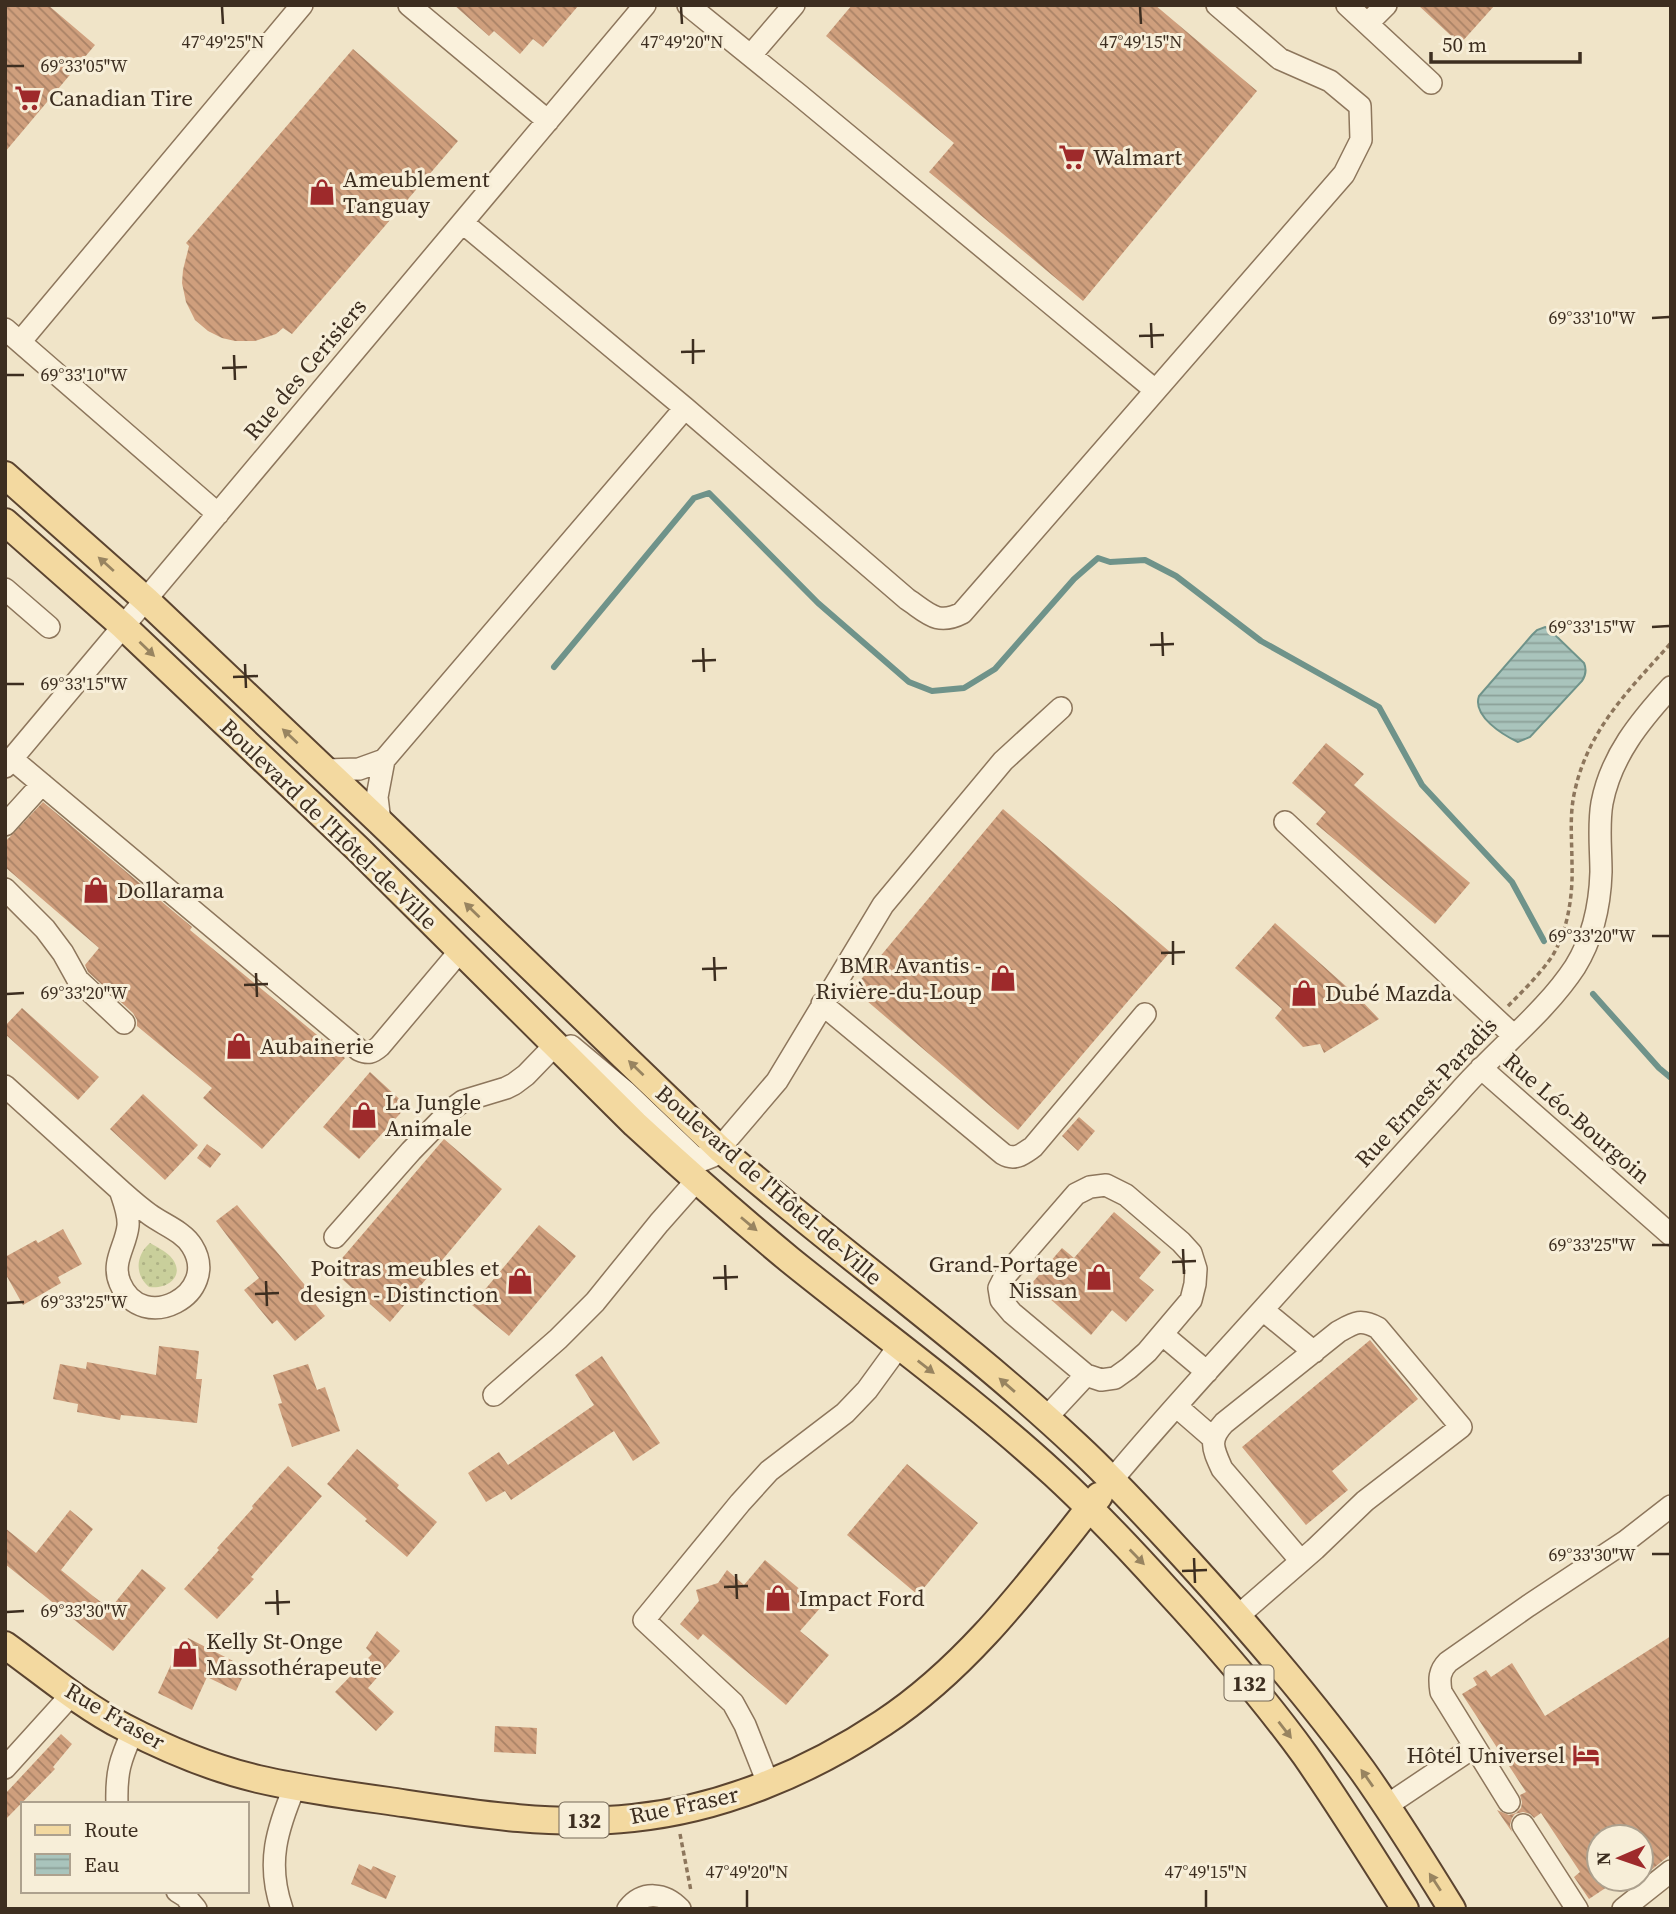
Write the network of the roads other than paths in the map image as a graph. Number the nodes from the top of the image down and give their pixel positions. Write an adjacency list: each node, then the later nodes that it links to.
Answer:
1 (302, 5): 14 (street)
2 (409, 5): 12 (street)
3 (645, 5): 12 (street, Rue des Cerisiers)
4 (688, 5): 10 (street)
5 (794, 5): 10 (street)
6 (1217, 5): 15 (street)
7 (1348, 5): 9 (street)
8 (1386, 5): 9 (street)
9 (1368, 23): 11 (street)
10 (751, 55): 15 (street)
11 (1431, 83)
12 (548, 121): 13 (street, Rue des Cerisiers)
13 (463, 223): 16 (street); 18 (street, Rue des Cerisiers)
14 (13, 335): 18 (street)
15 (1156, 390): 16 (street)
16 (685, 408): 26 (street)
17 (5, 475): 21 (main road, Boulevard de l'Hôtel-de-Ville, one-way to 17)
18 (218, 514): 21 (street, Rue des Cerisiers)
19 (5, 522): 22 (main road, Boulevard de l'Hôtel-de-Ville)
20 (5, 589): 23 (street)
21 (146, 600): 22 (street, Rue des Cerisiers); 28 (main road, Boulevard de l'Hôtel-de-Ville, one-way to 21)
22 (123, 626): 27 (street, Rue des Cerisiers); 34 (main road, Boulevard de l'Hôtel-de-Ville, one-way to 34)
23 (49, 627)
24 (1671, 687): 39 (street, Rue Ernest-Paradis)
25 (1061, 708): 35 (street)
26 (384, 760): 28 (street); 30 (street)
27 (8, 763): 29 (street)
28 (325, 770): 30 (main road, Boulevard de l'Hôtel-de-Ville)
29 (42, 784): 32 (street); 34 (street)
30 (380, 821): 43 (main road, Boulevard de l'Hôtel-de-Ville, one-way to 30)
31 (1285, 822): 39 (street)
32 (5, 825)
33 (5, 889): 38 (street)
34 (460, 951): 36 (main road, Boulevard de l'Hôtel-de-Ville)
35 (822, 1004): 37 (street); 43 (street)
36 (516, 1007): 40 (main road, Boulevard de l'Hôtel-de-Ville); 43 (street)
37 (1144, 1014)
38 (124, 1023)
39 (1514, 1036): 41 (street, Rue Ernest-Paradis)
40 (555, 1045): 44 (main road, Boulevard de l'Hôtel-de-Ville); 47 (street)
41 (1481, 1068): 46 (street, Rue Léo-Bourgoin); 48 (street, Rue Ernest-Paradis)
42 (5, 1086): 45 (street)
43 (720, 1149): 56 (main road, Boulevard de l'Hôtel-de-Ville, one-way to 43)
44 (697, 1180): 50 (main road, Boulevard de l'Hôtel-de-Ville, one-way to 50); 54 (street)
45 (120, 1190): 45 (street)
46 (1671, 1235)
47 (335, 1237)
48 (1263, 1310): 51 (street); 52 (street, Rue Ernest-Paradis)
49 (1163, 1335): 52 (street); 53 (street); 53 (street)
50 (899, 1346): 60 (main road, Boulevard de l'Hôtel-de-Ville / 132, one-way to 60); 68 (street)
51 (1314, 1352): 57 (street); 61 (street)
52 (1207, 1372): 55 (street, Rue Ernest-Paradis)
53 (1086, 1375): 56 (street)
54 (494, 1395)
55 (1176, 1406): 57 (street); 58 (street, Rue Ernest-Paradis)
56 (1046, 1418): 58 (main road, Boulevard de l'Hôtel-de-Ville)
57 (1214, 1439): 61 (street)
58 (1112, 1480): 60 (main road, Rue Fraser / 132); 62 (main road, Boulevard de l'Hôtel-de-Ville / 132)
59 (1671, 1506): 66 (street)
60 (1089, 1508): 68 (main road, Rue Fraser / 132); 75 (main road, Boulevard de l'Hôtel-de-Ville / 132, one-way to 75)
61 (1301, 1561): 62 (street)
62 (1238, 1616): 71 (main road, Boulevard de l'Hôtel-de-Ville / 132, one-way to 62)
63 (5, 1644): 64 (main road, Rue Fraser / 132)
64 (72, 1694): 65 (main road, Rue Fraser / 132); 67 (street)
65 (134, 1731): 69 (main road, Rue Fraser / 132); 70 (street)
66 (1474, 1747): 71 (street); 80 (street)
67 (5, 1768)
68 (768, 1783): 69 (main road, Rue Fraser / 132)
69 (295, 1786): 77 (street)
70 (117, 1802)
71 (1386, 1806): 79 (main road, Boulevard de l'Hôtel-de-Ville / 132, one-way to 71)
72 (1671, 1871): 81 (street)
73 (180, 1893): 76 (street)
74 (686, 1903): 78 (street)
75 (1401, 1906)
76 (196, 1909)
77 (282, 1909)
78 (628, 1909)
79 (1452, 1909)
80 (1577, 1909)
81 (1623, 1909)

